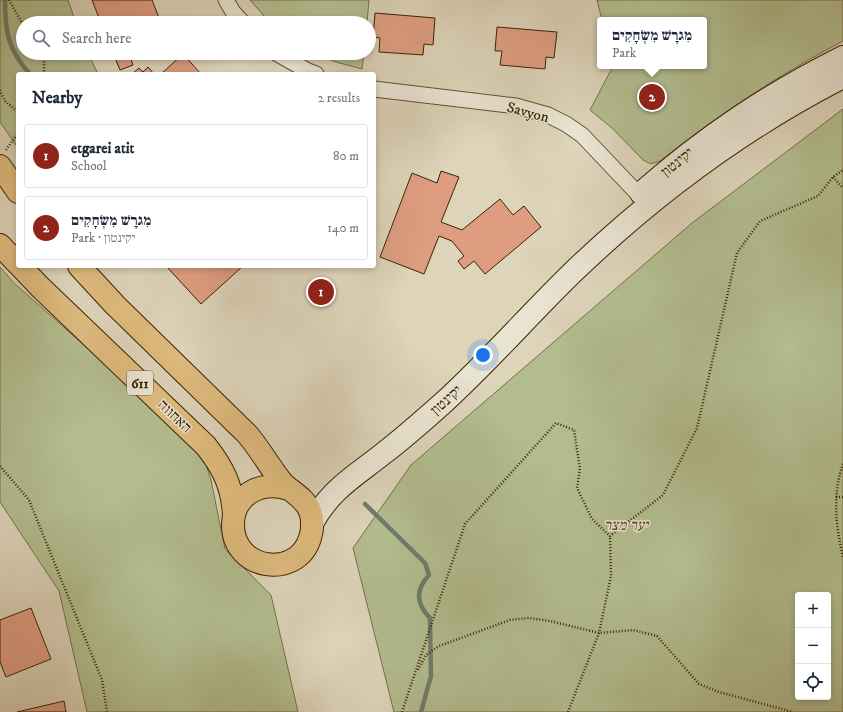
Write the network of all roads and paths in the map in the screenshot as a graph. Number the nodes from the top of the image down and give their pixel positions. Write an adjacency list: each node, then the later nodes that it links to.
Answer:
1 (9, 0): 3 (path)
2 (226, 0): 4 (street)
3 (18, 16)
4 (237, 16)
5 (843, 57): 20 (street, יקינטון)
6 (44, 60): 8 (path)
7 (288, 60): 9 (street)
8 (44, 72)
9 (311, 72)
10 (843, 77): 20 (street, יקינטון)
11 (376, 89): 20 (street, Savyon)
12 (0, 90): 13 (path)
13 (16, 110)
14 (16, 136): 15 (path)
15 (2, 159): 18 (main road)
16 (843, 170): 17 (path)
17 (834, 177): 19 (path); 33 (path)
18 (16, 188)
19 (843, 188)
20 (643, 200): 27 (street, יקינטון)
21 (0, 245): 22 (main road, האחווה / 611)
22 (16, 262)
23 (22, 268): 31 (main road, האחווה / 611)
24 (81, 268): 28 (main road, 611)
25 (843, 464): 29 (path)
26 (0, 466): 37 (path)
27 (340, 486): 28 (street, יקינטון); 32 (street, יקינטון)
28 (292, 490): 31 (main road); 32 (main road, 611)
29 (836, 497): 30 (path); 34 (path)
30 (843, 497)
31 (234, 515): 32 (main road, 611)
32 (312, 523)
33 (610, 536): 35 (path); 36 (path)
34 (843, 557)
35 (599, 633): 36 (path); 39 (path); 40 (path)
36 (414, 676): 38 (path)
37 (107, 712)
38 (402, 712)
39 (568, 712)
40 (793, 712)

